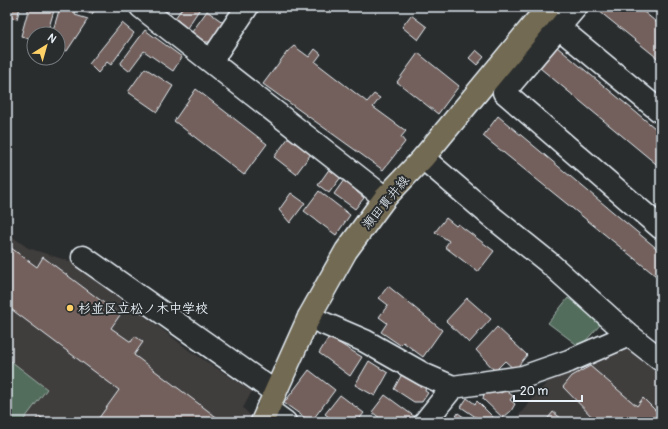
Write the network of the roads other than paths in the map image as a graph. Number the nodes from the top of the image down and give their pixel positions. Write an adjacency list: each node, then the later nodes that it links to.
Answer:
1 (140, 7): 6 (street)
2 (247, 7): 6 (street)
3 (548, 7): 8 (main road, 瀬田貫井線)
4 (576, 7): 5 (street)
5 (558, 27): 7 (street); 10 (street)
6 (211, 61): 9 (street)
7 (661, 112)
8 (423, 158): 9 (main road, 瀬田貫井線); 13 (street)
9 (385, 198): 12 (main road, 瀬田貫井線)
10 (661, 228)
11 (83, 256): 16 (street)
12 (309, 317): 15 (street); 16 (main road, 瀬田貫井線)
13 (628, 335): 14 (street); 15 (street)
14 (661, 360)
15 (452, 387): 18 (street)
16 (268, 408): 17 (street)
17 (285, 422)
18 (425, 422)

